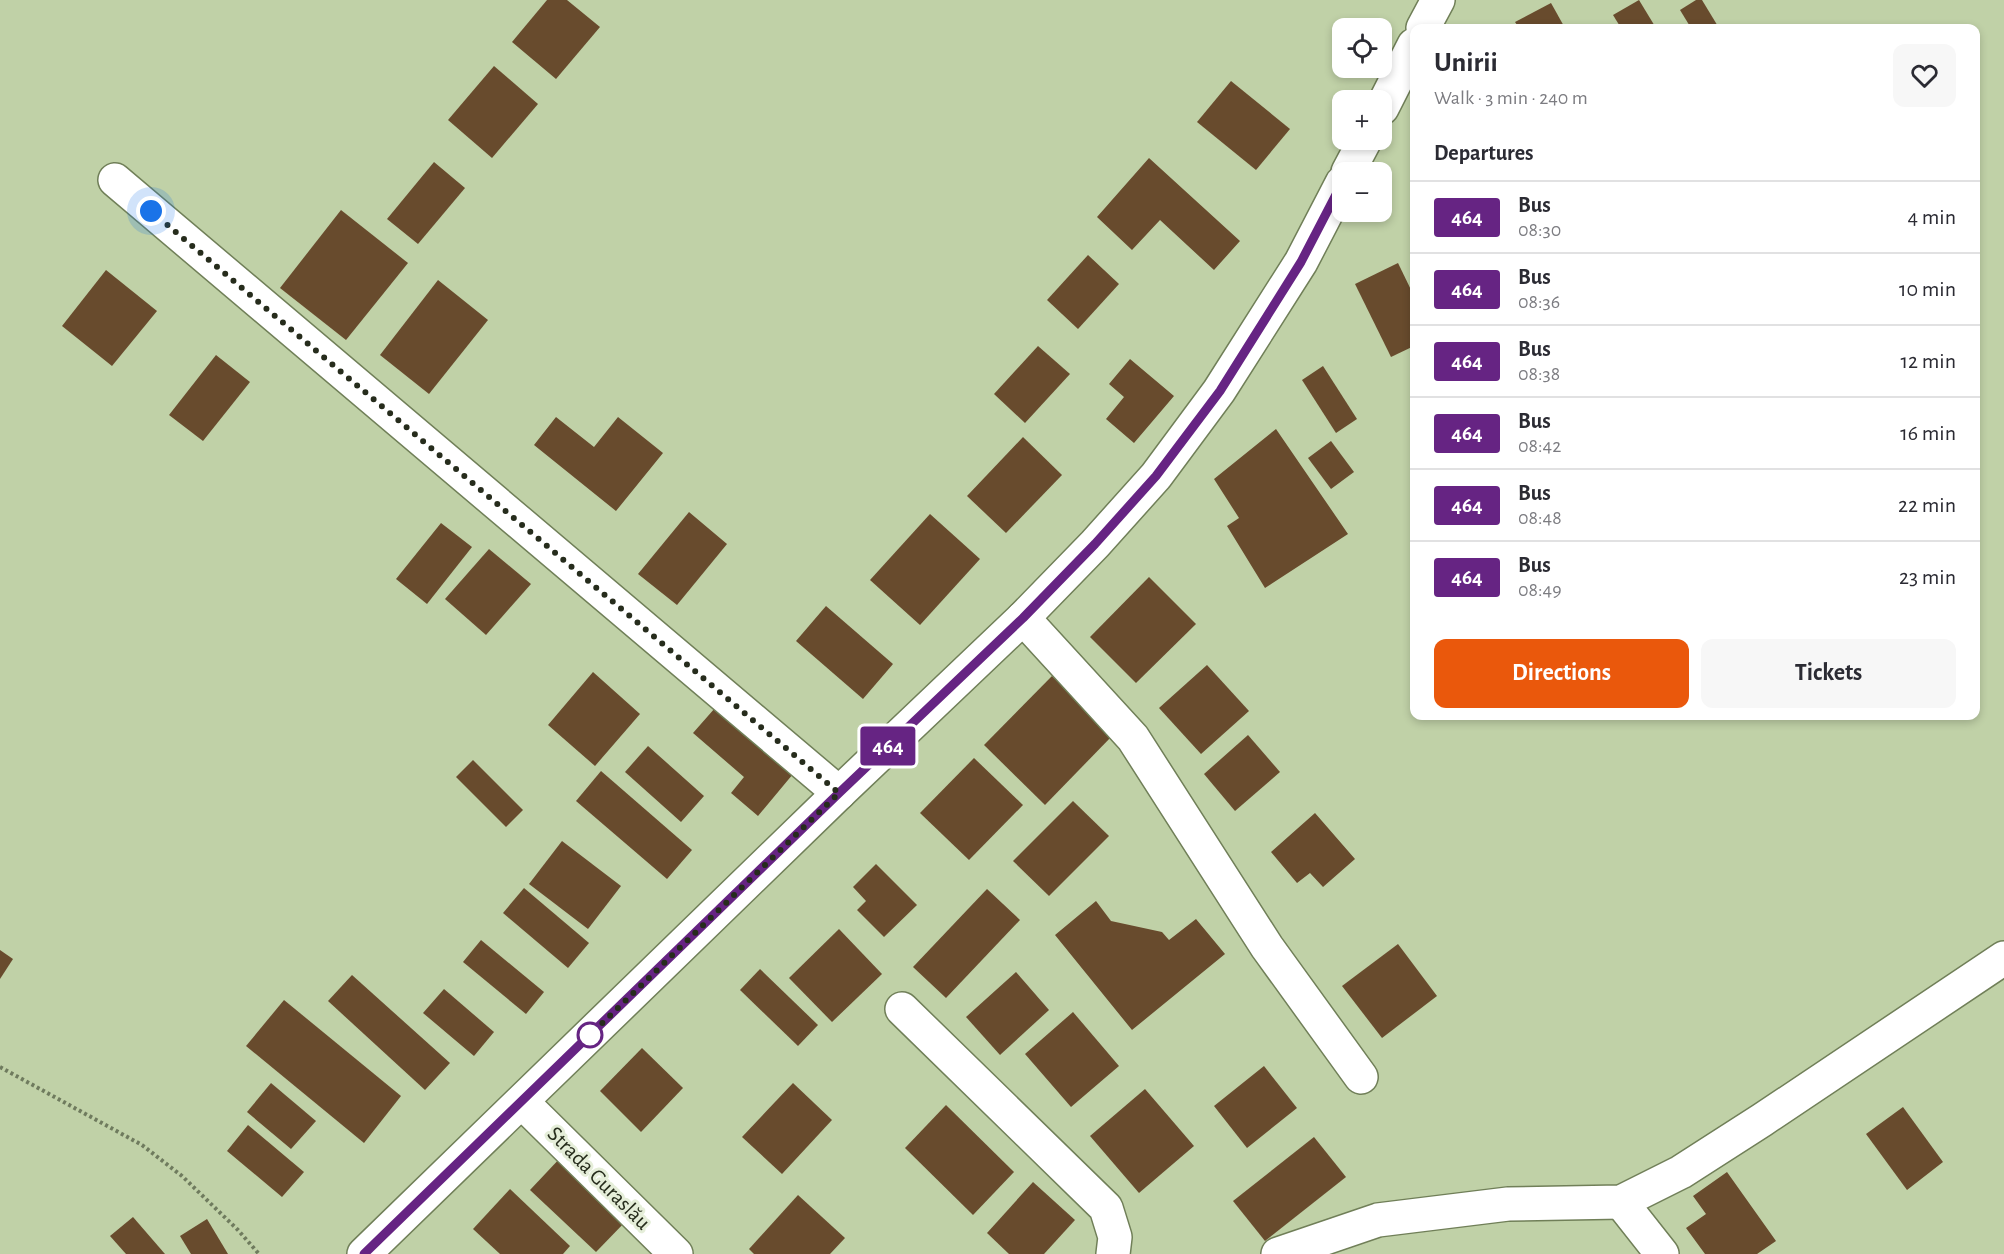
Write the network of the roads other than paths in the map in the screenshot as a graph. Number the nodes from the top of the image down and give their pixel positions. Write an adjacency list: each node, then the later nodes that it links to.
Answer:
1 (1438, 0): 2 (street)
2 (1425, 24)
3 (1410, 53): 4 (street)
4 (1391, 90)
5 (115, 180): 8 (street)
6 (1332, 202): 7 (street)
7 (1023, 618): 8 (street); 11 (street)
8 (839, 793): 12 (street)
9 (2004, 958): 13 (street)
10 (902, 1009): 16 (street)
11 (1361, 1077)
12 (522, 1102): 14 (street); 15 (street, Strada Guraslău)
13 (1621, 1202): 17 (street); 18 (street)
14 (364, 1254)
15 (676, 1254)
16 (1113, 1254)
17 (1278, 1254)
18 (1662, 1254)

